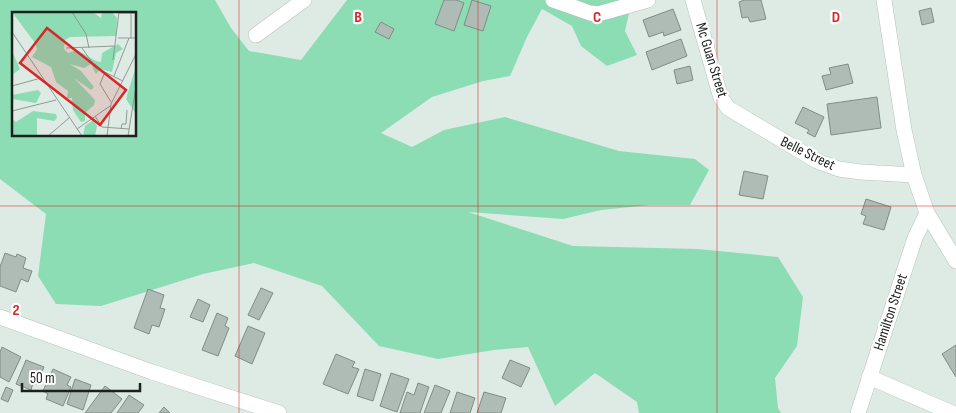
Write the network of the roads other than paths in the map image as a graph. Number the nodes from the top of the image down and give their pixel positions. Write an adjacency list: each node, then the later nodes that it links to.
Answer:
1 (302, 0): 6 (street)
2 (553, 0): 3 (street)
3 (648, 0)
4 (693, 0): 7 (street, Mc Guan Street)
5 (884, 0): 8 (street)
6 (256, 35)
7 (738, 116): 8 (street, Belle Street)
8 (914, 175): 9 (street)
9 (927, 213): 10 (street); 12 (street, Hamilton Street)
10 (956, 261)
11 (0, 317): 13 (street)
12 (869, 377): 15 (street, Hamilton Street); 16 (street)
13 (241, 408): 14 (street)
14 (278, 413)
15 (858, 413)
16 (952, 413)

